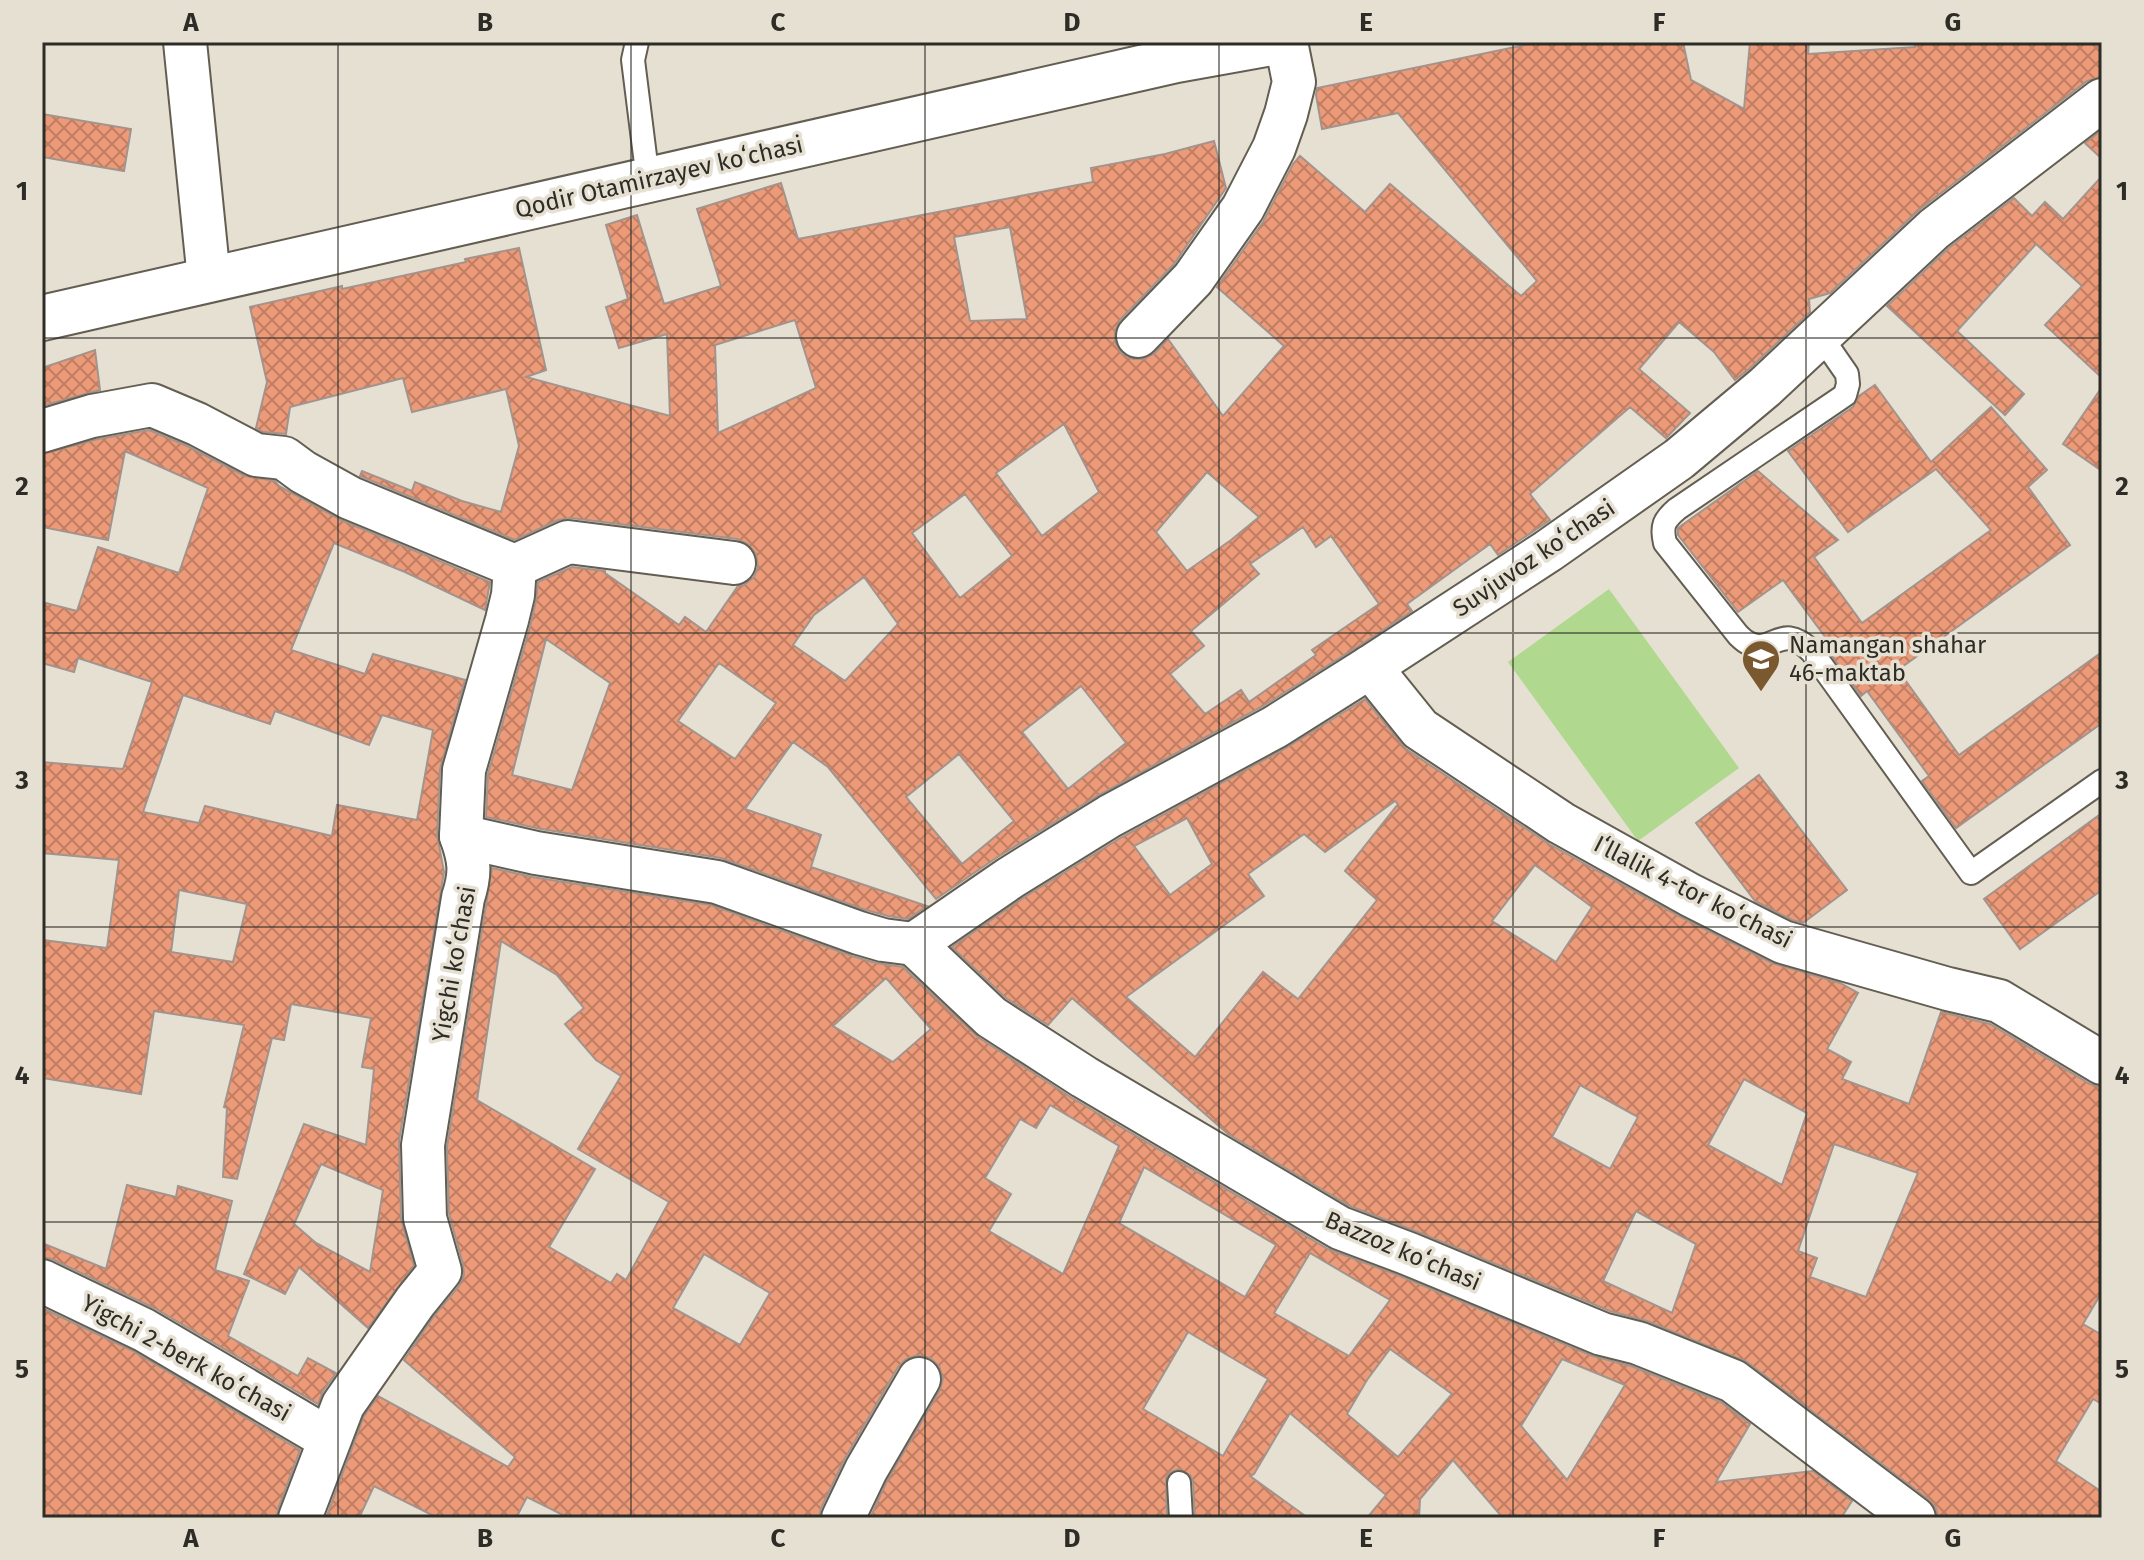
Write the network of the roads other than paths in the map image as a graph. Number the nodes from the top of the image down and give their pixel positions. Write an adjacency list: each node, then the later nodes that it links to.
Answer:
1 (185, 42): 9 (street)
2 (637, 42): 8 (lane)
3 (1277, 42): 5 (main road, Qodir Otamirzayev koʻchasi)
4 (1286, 42): 12 (street)
5 (1225, 47): 6 (main road, Qodir Otamirzayev koʻchasi)
6 (1176, 51): 8 (main road, Qodir Otamirzayev koʻchasi)
7 (2102, 100): 11 (street, Suvjuvoz koʻchasi)
8 (648, 180): 9 (main road, Qodir Otamirzayev koʻchasi)
9 (209, 279): 10 (main road, Qodir Otamirzayev koʻchasi)
10 (42, 318)
11 (1820, 335): 16 (street, Suvjuvoz koʻchasi); 17 (lane)
12 (1138, 336)
13 (42, 431): 15 (street)
14 (734, 563): 15 (street)
15 (515, 566): 18 (street)
16 (1370, 667): 19 (street, Suvjuvoz koʻchasi); 20 (street, Iʻllalik 4-tor koʻchasi)
17 (2102, 781)
18 (461, 836): 19 (street); 23 (street, Yigchi koʻchasi)
19 (914, 944): 25 (street, Bazzoz koʻchasi)
20 (2102, 1063)
21 (42, 1281): 23 (street, Yigchi 2-berk koʻchasi)
22 (919, 1379): 27 (street)
23 (329, 1439): 26 (street, Yigchi koʻchasi)
24 (1179, 1483): 28 (lane)
25 (1894, 1511)
26 (300, 1518)
27 (843, 1518)
28 (1181, 1518)

